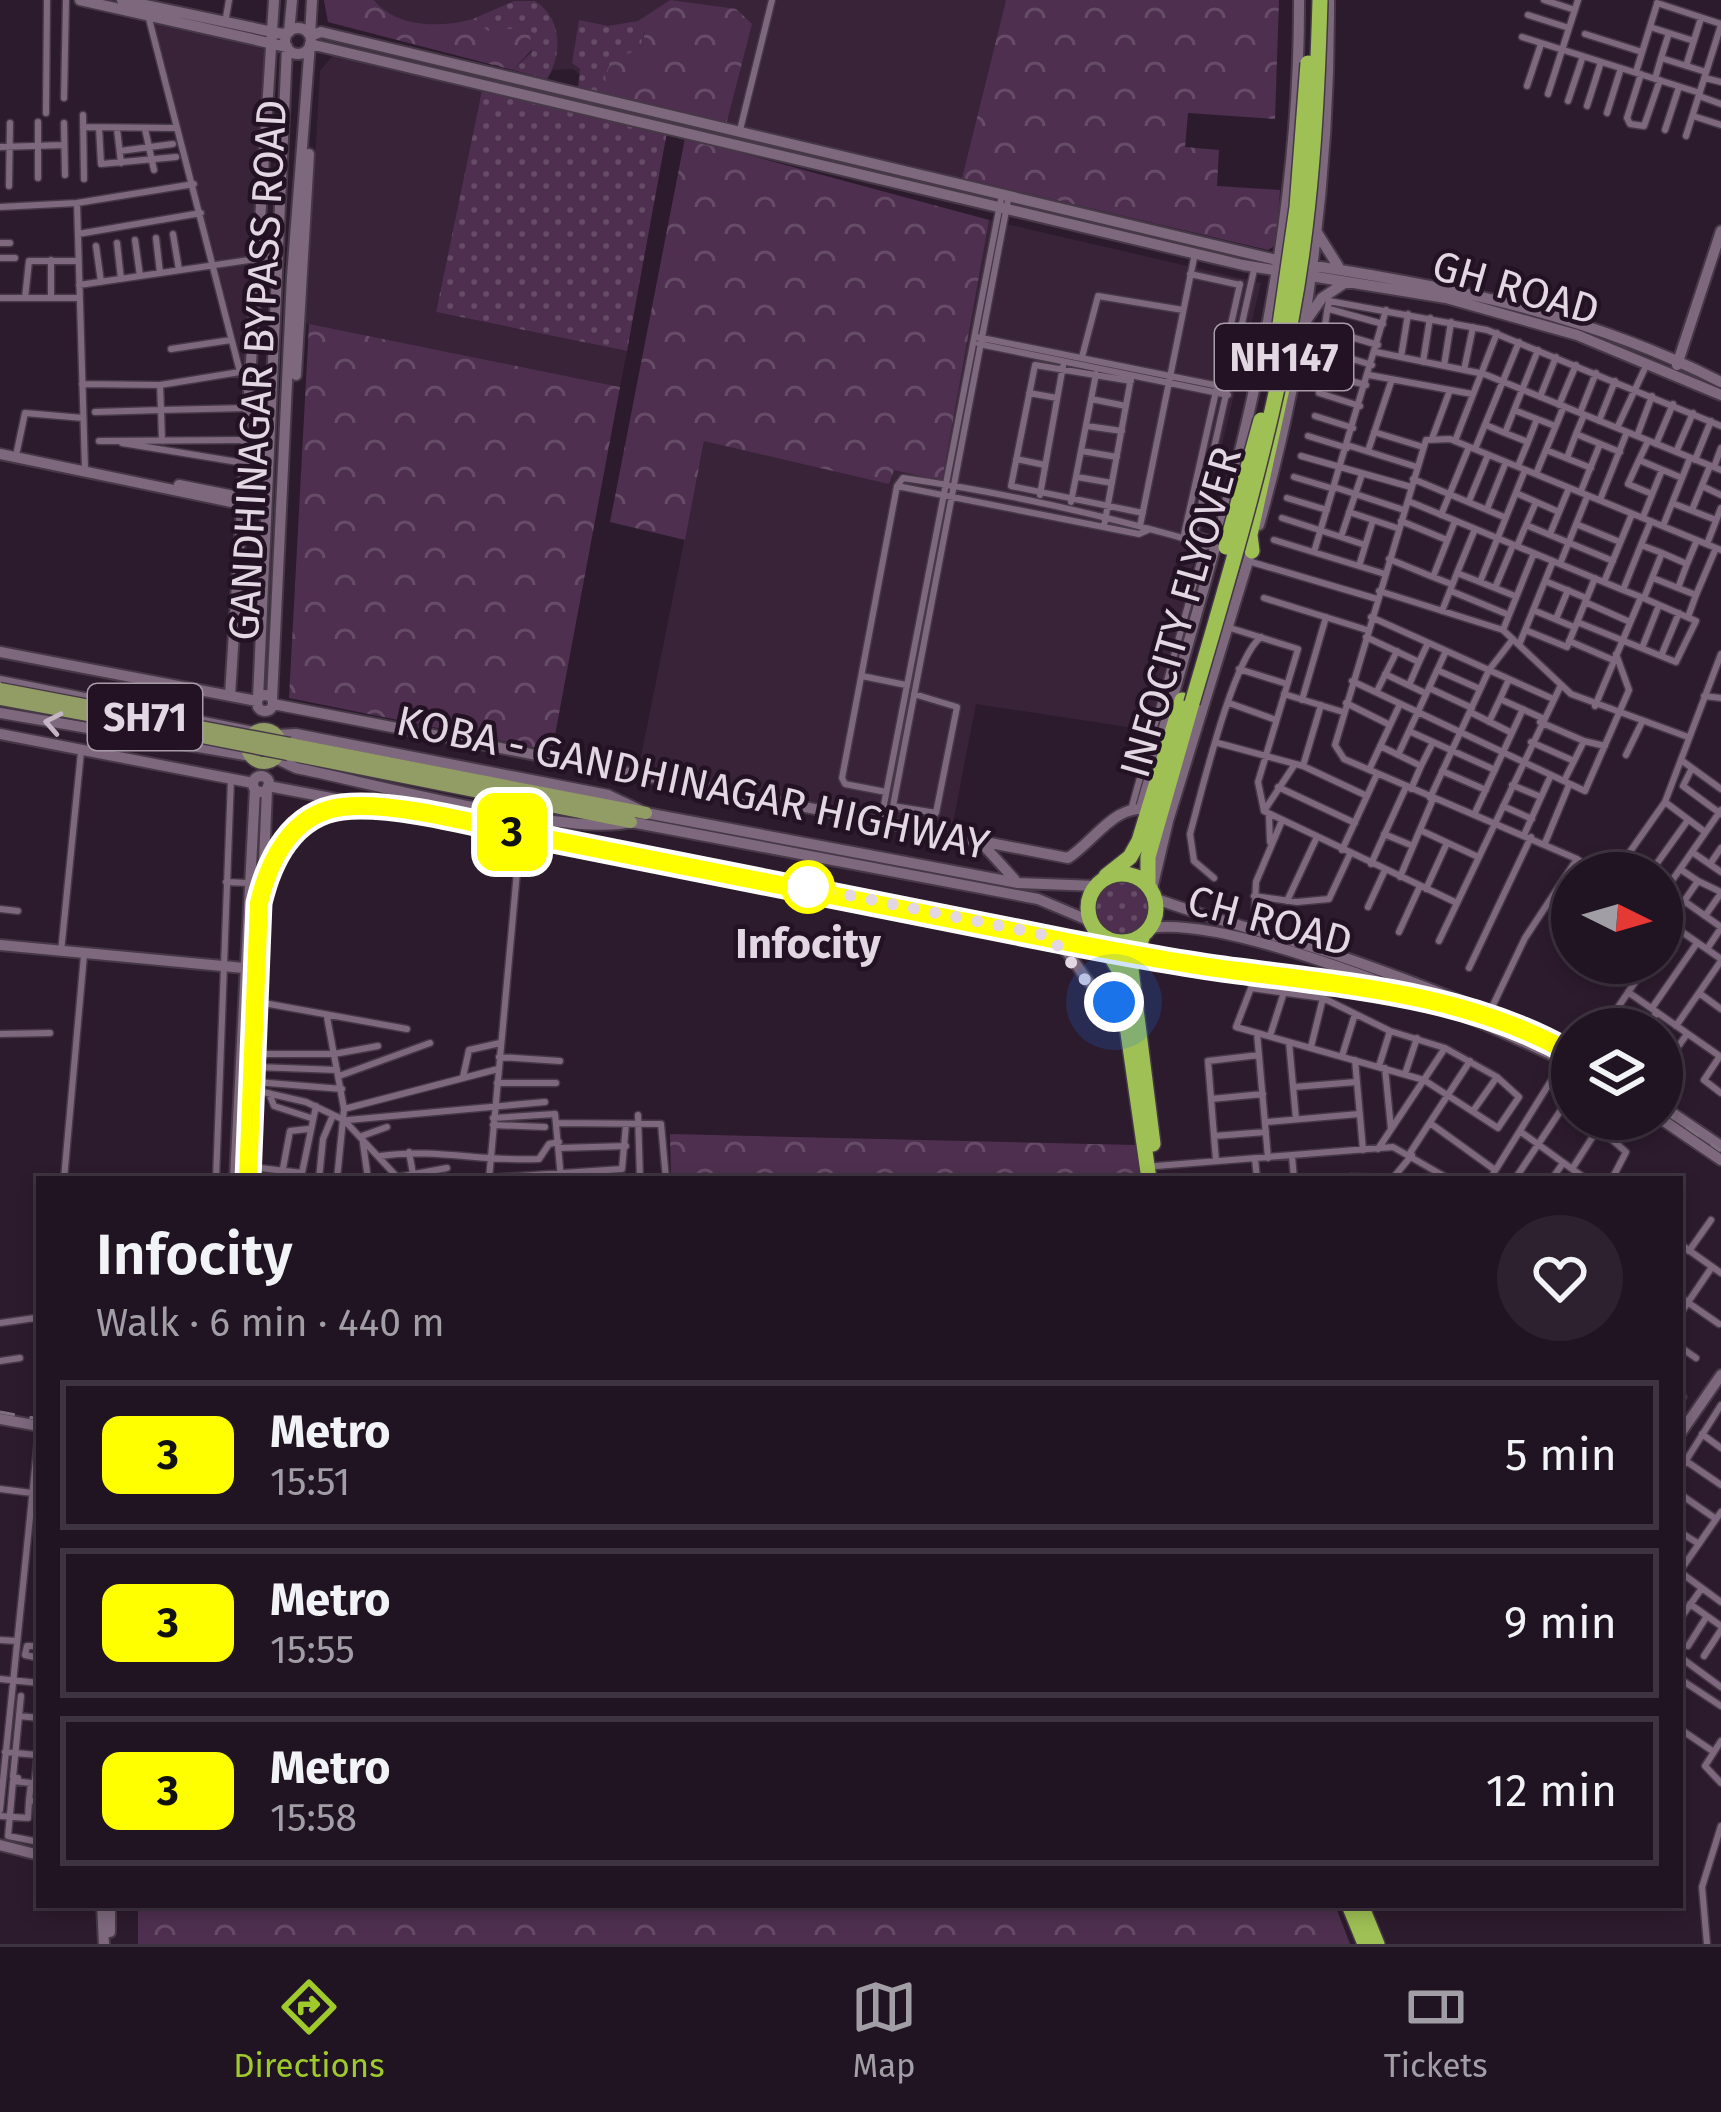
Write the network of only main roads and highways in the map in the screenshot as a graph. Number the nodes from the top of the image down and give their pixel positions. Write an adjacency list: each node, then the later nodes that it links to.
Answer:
1 (1310, 0): 7 (highway, INFOCITY FLYOVER / NH147, bridge)
2 (1324, 0): 3 (highway, INFOCITY FLYOVER / NH147, bridge)
3 (1294, 334): 4 (highway, bridge); 7 (highway, INFOCITY FLYOVER / NH147, bridge)
4 (1250, 549)
5 (0, 685): 8 (main road, SH71, bridge)
6 (0, 699): 8 (main road, SH71, bridge)
7 (1187, 702): 12 (highway, INFOCITY FLYOVER / NH147); 13 (highway, INFOCITY FLYOVER / NH147)
8 (272, 750): 8 (main road, SH71); 9 (main road)
9 (600, 810): 10 (main road); 11 (main road)
10 (646, 813)
11 (632, 822)
12 (1098, 884): 13 (highway); 14 (highway)
13 (1151, 892): 15 (highway, NH147)
14 (1093, 926): 15 (highway); 16 (highway)
15 (1146, 931): 16 (highway, NH147)
16 (1154, 1174)
17 (1355, 1908): 19 (highway)
18 (1355, 1908): 20 (highway)
19 (1364, 1944)
20 (1377, 1944)

